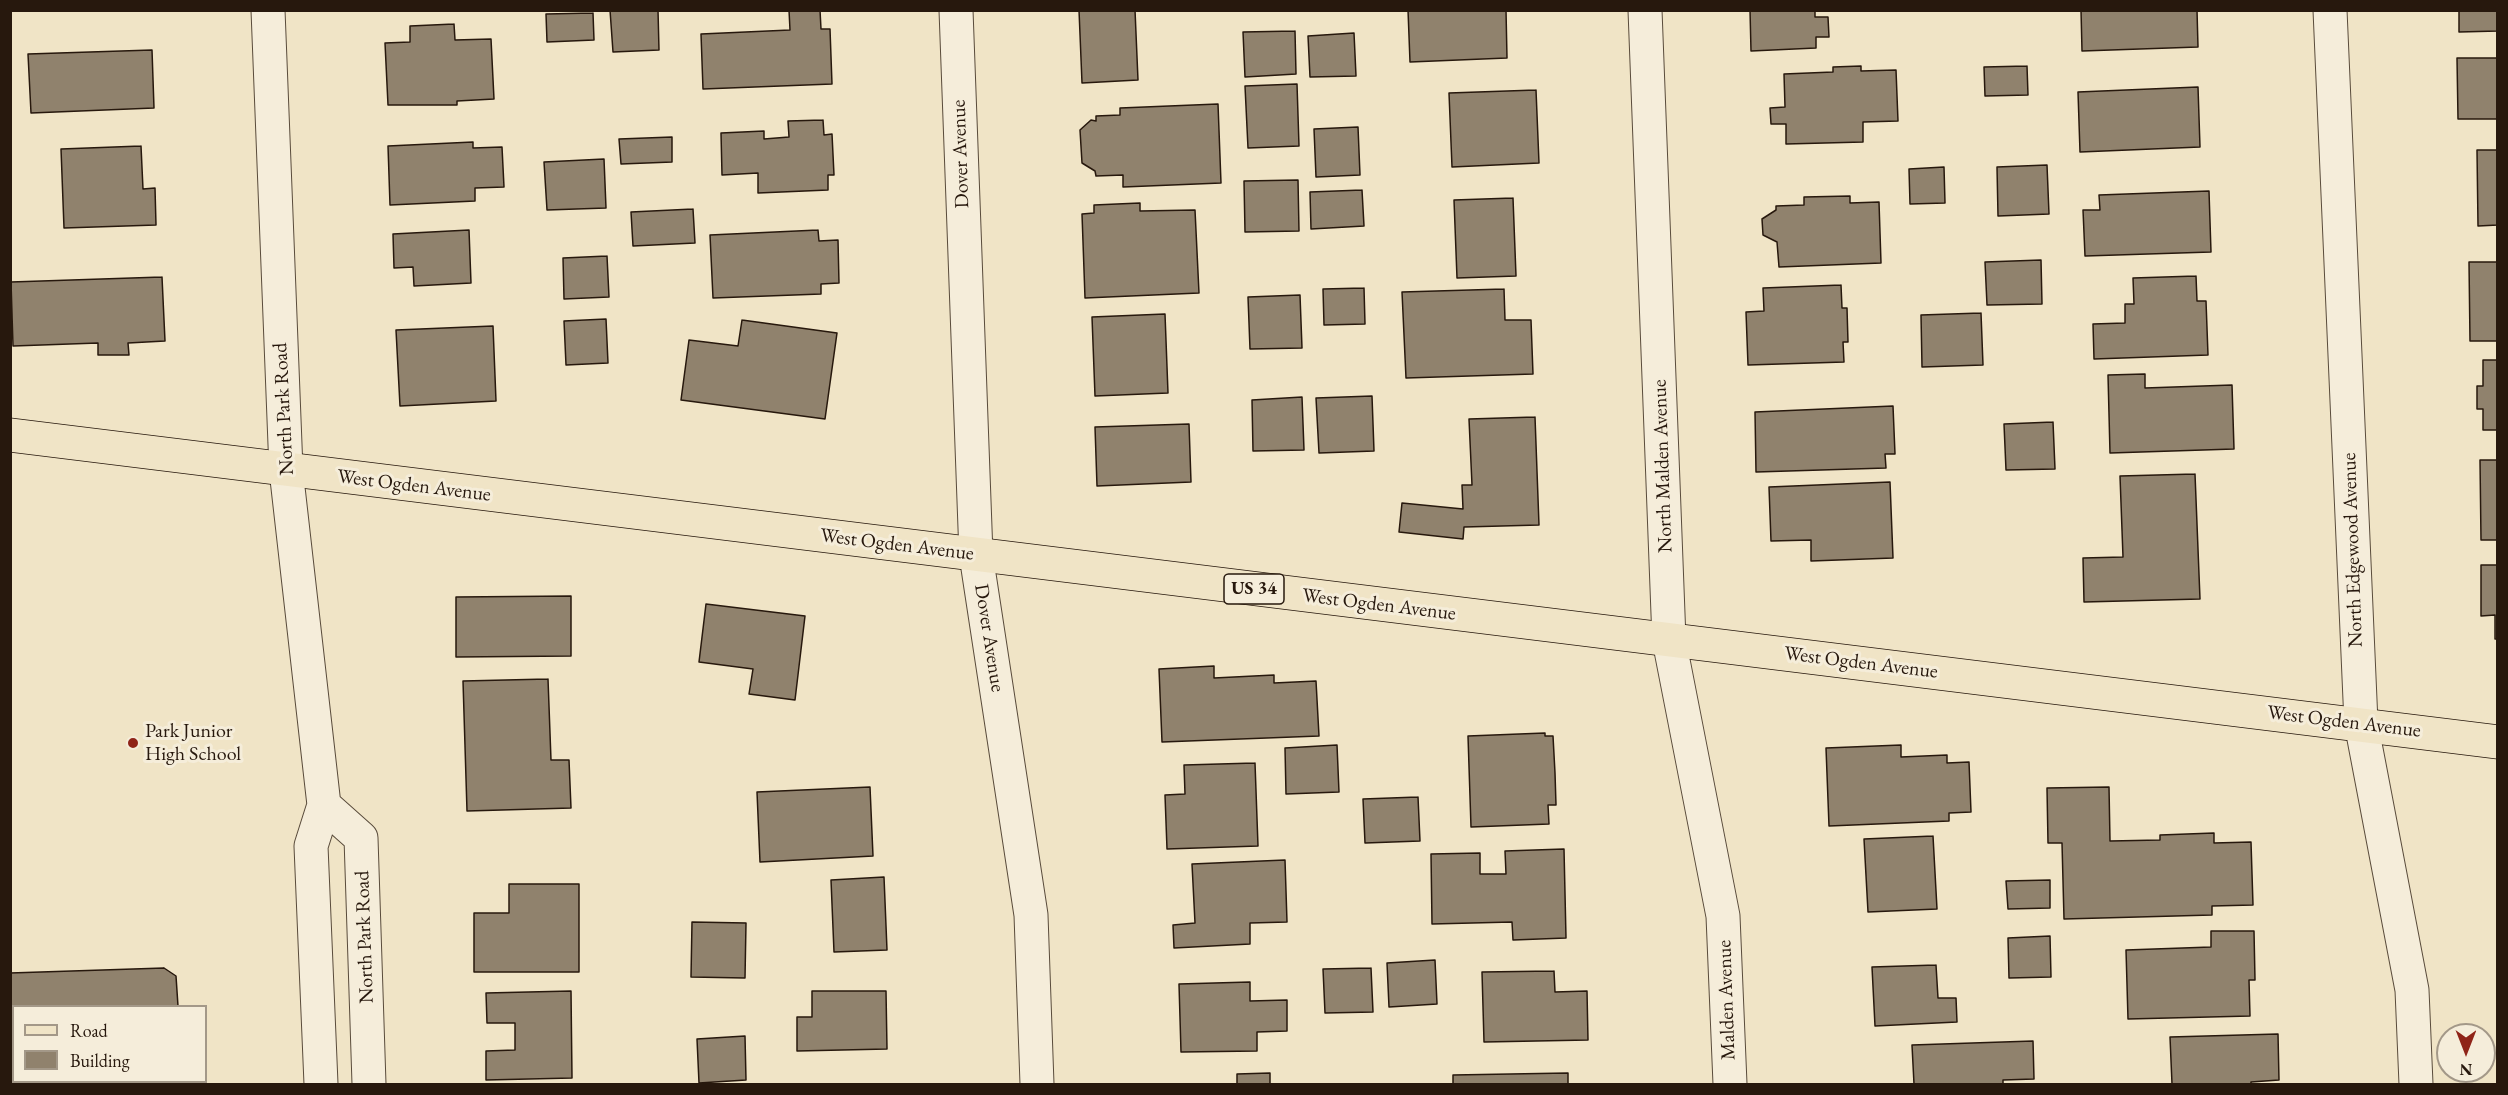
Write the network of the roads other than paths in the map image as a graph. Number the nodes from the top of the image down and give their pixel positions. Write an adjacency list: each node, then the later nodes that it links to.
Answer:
1 (268, 10): 6 (street, North Park Road)
2 (956, 10): 7 (street, Dover Avenue)
3 (1645, 10): 8 (street, North Malden Avenue)
4 (2330, 10): 9 (street, North Edgewood Avenue)
5 (10, 435): 6 (main road, West Ogden Avenue / US 34)
6 (286, 470): 7 (main road, West Ogden Avenue / US 34); 11 (street, North Park Road)
7 (976, 555): 8 (main road, West Ogden Avenue / US 34); 15 (street, Dover Avenue)
8 (1669, 640): 9 (main road, West Ogden Avenue / US 34); 12 (street, North Malden Avenue)
9 (2361, 723): 10 (main road, West Ogden Avenue / US 34); 17 (street, North Edgewood Avenue)
10 (2498, 742)
11 (324, 805): 13 (street, North Park Road); 14 (street, North Park Road)
12 (1723, 916): 16 (street, Malden Avenue)
13 (321, 1084)
14 (369, 1084)
15 (1037, 1084)
16 (1730, 1084)
17 (2416, 1084)

